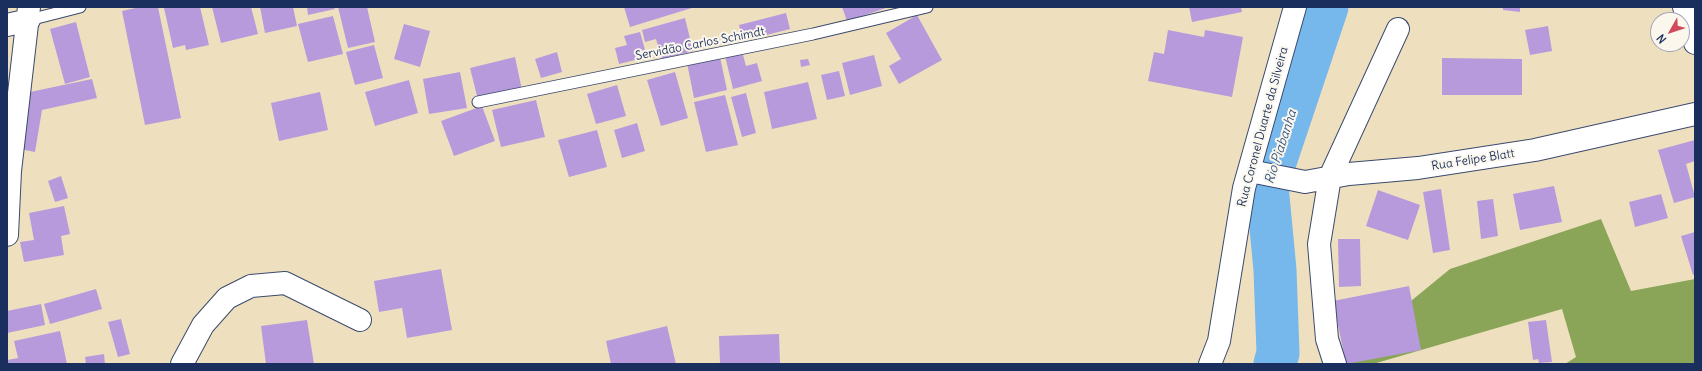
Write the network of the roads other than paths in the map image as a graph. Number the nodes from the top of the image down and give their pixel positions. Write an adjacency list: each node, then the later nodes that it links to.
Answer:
1 (80, 7): 5 (lane)
2 (927, 7): 9 (lane, Servidão Carlos Schimdt)
3 (1295, 7): 12 (street, Rua Coronel Duarte da Silveira)
4 (1684, 7): 8 (street)
5 (29, 13): 6 (street); 11 (street)
6 (7, 25)
7 (1398, 29): 13 (street)
8 (1695, 43)
9 (478, 102)
10 (1695, 114): 13 (street, Rua Felipe Blatt)
11 (8, 171): 14 (street)
12 (1253, 172): 13 (street, Rua Felipe Blatt); 17 (street, Rua Coronel Duarte da Silveira)
13 (1330, 177): 18 (street)
14 (7, 236)
15 (360, 320): 16 (street)
16 (182, 364)
17 (1210, 364)
18 (1335, 364)

